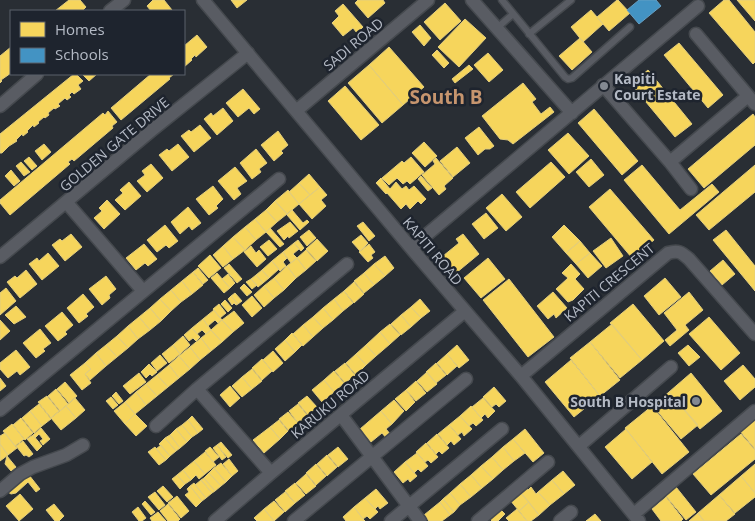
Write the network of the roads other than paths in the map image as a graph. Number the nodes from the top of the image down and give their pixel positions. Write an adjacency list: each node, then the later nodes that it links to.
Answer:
1 (124, 0): 8 (street)
2 (203, 0): 14 (street, KAPITI ROAD)
3 (428, 0): 19 (street, SADI ROAD)
4 (472, 0): 11 (street)
5 (502, 0): 9 (lane)
6 (571, 0): 12 (lane)
7 (698, 6): 16 (street)
8 (109, 7)
9 (513, 14): 11 (lane); 12 (lane)
10 (630, 27): 12 (lane)
11 (497, 28): 20 (street)
12 (529, 34)
13 (696, 34): 17 (street)
14 (248, 53): 19 (street, KAPITI ROAD); 24 (street, GOLDEN GATE DRIVE)
15 (36, 75): 18 (street)
16 (603, 85): 20 (street); 21 (street)
17 (752, 100): 21 (street)
18 (0, 106)
19 (296, 111): 25 (street, KAPITI ROAD)
20 (572, 113): 25 (street)
21 (670, 162): 23 (street)
22 (280, 178): 28 (street)
23 (691, 188)
24 (66, 203): 26 (street, GOLDEN GATE DRIVE); 28 (street)
25 (411, 248): 29 (street, KAPITI ROAD)
26 (0, 257)
27 (348, 264): 34 (street)
28 (143, 291): 35 (street)
29 (465, 311): 32 (street, KAPITI ROAD); 37 (street, KARUKU ROAD)
30 (755, 334): 32 (street, KAPITI CRESCENT)
31 (671, 367): 41 (street)
32 (521, 376): 41 (street, KAPITI ROAD)
33 (466, 379): 42 (street)
34 (197, 390): 38 (street); 44 (street)
35 (0, 410)
36 (755, 411): 48 (street)
37 (341, 415): 42 (street); 44 (street, KARUKU ROAD)
38 (156, 426)
39 (502, 429): 46 (street)
40 (84, 445): 45 (street)
41 (579, 446): 48 (street, KAPITI ROAD)
42 (372, 456): 46 (street); 50 (street)
43 (548, 462): 53 (street)
44 (271, 473): 49 (street, KARUKU ROAD)
45 (0, 491)
46 (409, 506): 51 (street); 52 (street)
47 (571, 512): 54 (street)
48 (637, 518)
49 (215, 521)
50 (294, 521)
51 (391, 521)
52 (420, 521)
53 (478, 521)
54 (560, 521)

